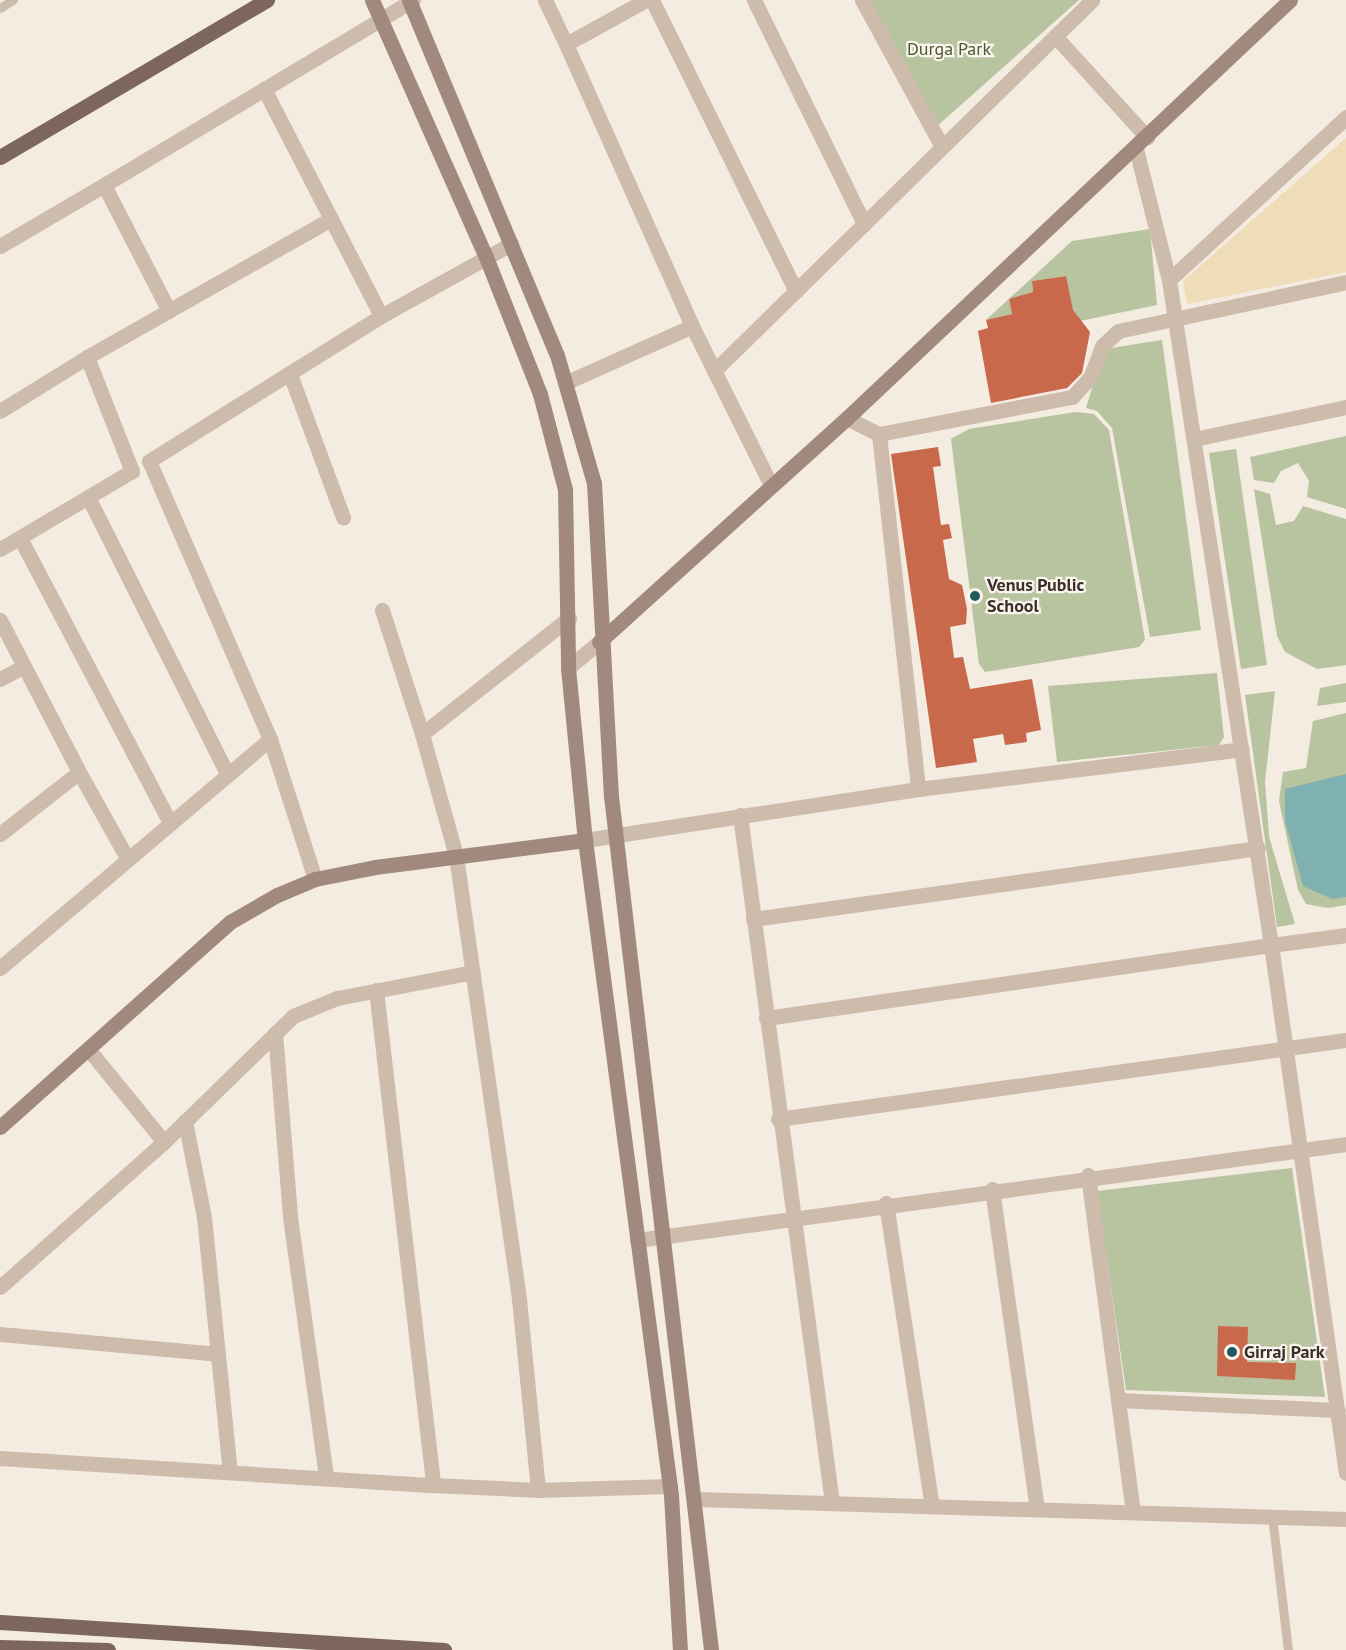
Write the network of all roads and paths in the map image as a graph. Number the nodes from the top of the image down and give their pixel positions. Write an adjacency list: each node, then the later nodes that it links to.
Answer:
1 (13, 0): 12 (lane)
2 (267, 0): 21 (main road)
3 (372, 0): 13 (street)
4 (545, 0): 15 (street)
5 (646, 0): 15 (street)
6 (652, 0): 30 (street)
7 (753, 0): 24 (street)
8 (862, 0): 19 (street)
9 (1092, 0): 14 (street)
10 (1290, 0): 18 (street)
11 (411, 1): 13 (street); 25 (street)
12 (0, 8)
13 (381, 19): 16 (street); 27 (street)
14 (1055, 36): 18 (street); 19 (street)
15 (566, 44): 34 (street)
16 (264, 89): 22 (street); 23 (street)
17 (1346, 117): 28 (street)
18 (1147, 137): 20 (street)
19 (942, 147): 24 (street)
20 (1136, 149): 28 (street); 41 (street)
21 (0, 157)
22 (104, 185): 26 (street); 31 (street)
23 (331, 219): 31 (street); 32 (street)
24 (864, 224): 30 (street)
25 (511, 244): 27 (street); 38 (street)
26 (0, 246)
27 (486, 257): 32 (street); 52 (street)
28 (1169, 280): 33 (street)
29 (1346, 282): 33 (street)
30 (796, 291): 36 (street)
31 (169, 311): 35 (street)
32 (381, 316): 37 (street)
33 (1176, 317): 42 (street); 43 (street)
34 (692, 326): 36 (street); 38 (street)
35 (87, 357): 40 (street); 45 (street)
36 (714, 371): 46 (street)
37 (290, 375): 44 (street); 48 (street)
38 (567, 382): 54 (street)
39 (1346, 407): 43 (street)
40 (0, 411)
41 (847, 418): 42 (street); 46 (street)
42 (879, 434): 63 (street)
43 (1194, 439): 60 (street)
44 (148, 461): 45 (street); 59 (street)
45 (132, 471): 47 (street)
46 (771, 485): 54 (street)
47 (88, 497): 49 (street); 62 (street)
48 (343, 516)
49 (20, 538): 50 (street); 65 (street)
50 (0, 549)
51 (382, 610): 58 (street)
52 (569, 618): 56 (street); 58 (street)
53 (0, 620): 55 (street)
54 (599, 642): 56 (street); 67 (street)
55 (24, 666): 57 (street); 61 (street)
56 (568, 668): 68 (street)
57 (0, 679)
58 (422, 734): 70 (street)
59 (270, 739): 62 (street); 72 (street)
60 (1242, 749): 63 (street); 69 (street)
61 (79, 772): 66 (street); 71 (street)
62 (227, 773): 65 (street)
63 (918, 789): 64 (street)
64 (740, 815): 67 (street); 73 (street)
65 (170, 822): 71 (street)
66 (0, 834)
67 (615, 836): 68 (street); 94 (street)
68 (585, 840): 70 (street); 95 (street)
69 (1258, 848): 73 (street); 75 (street)
70 (456, 856): 72 (street); 77 (street)
71 (127, 858): 76 (street)
72 (315, 879): 82 (street)
73 (753, 919): 79 (street)
74 (1346, 935): 75 (street)
75 (1271, 945): 79 (street); 83 (street)
76 (0, 968)
77 (473, 972): 78 (street); 107 (street)
78 (376, 990): 80 (street); 105 (street)
79 (766, 1018): 84 (street)
80 (275, 1033): 85 (street); 104 (street)
81 (1346, 1040): 83 (street)
82 (89, 1050): 86 (street); 87 (street)
83 (1283, 1050): 84 (street); 89 (street)
84 (778, 1119): 93 (street)
85 (185, 1121): 87 (street); 98 (street)
86 (0, 1127)
87 (164, 1142): 96 (street)
88 (1346, 1144): 89 (street)
89 (1299, 1151): 90 (street); 100 (street)
90 (1088, 1175): 91 (street); 99 (street)
91 (992, 1189): 92 (street); 111 (street)
92 (886, 1203): 93 (street); 110 (street)
93 (791, 1217): 94 (street); 109 (street)
94 (665, 1236): 95 (street); 108 (street)
95 (637, 1240): 106 (street)
96 (0, 1287)
97 (0, 1335): 98 (street)
98 (218, 1354): 102 (street)
99 (1118, 1400): 100 (street); 112 (street)
100 (1338, 1410): 103 (street)
101 (0, 1458): 102 (street)
102 (230, 1472): 104 (street)
103 (1346, 1473)
104 (326, 1477): 105 (street)
105 (433, 1485): 107 (street)
106 (670, 1486): 107 (street); 120 (street)
107 (538, 1490)
108 (695, 1499): 109 (street); 121 (street)
109 (832, 1503): 110 (street)
110 (932, 1506): 111 (street)
111 (1037, 1509): 112 (street)
112 (1133, 1512): 113 (street)
113 (1272, 1516): 114 (street); 122 (lane)
114 (1346, 1519)
115 (0, 1622): 116 (main road)
116 (102, 1628): 118 (street); 119 (main road)
117 (0, 1647): 118 (main road)
118 (105, 1650)
119 (444, 1650)
120 (680, 1650)
121 (711, 1650)
122 (1288, 1650)

